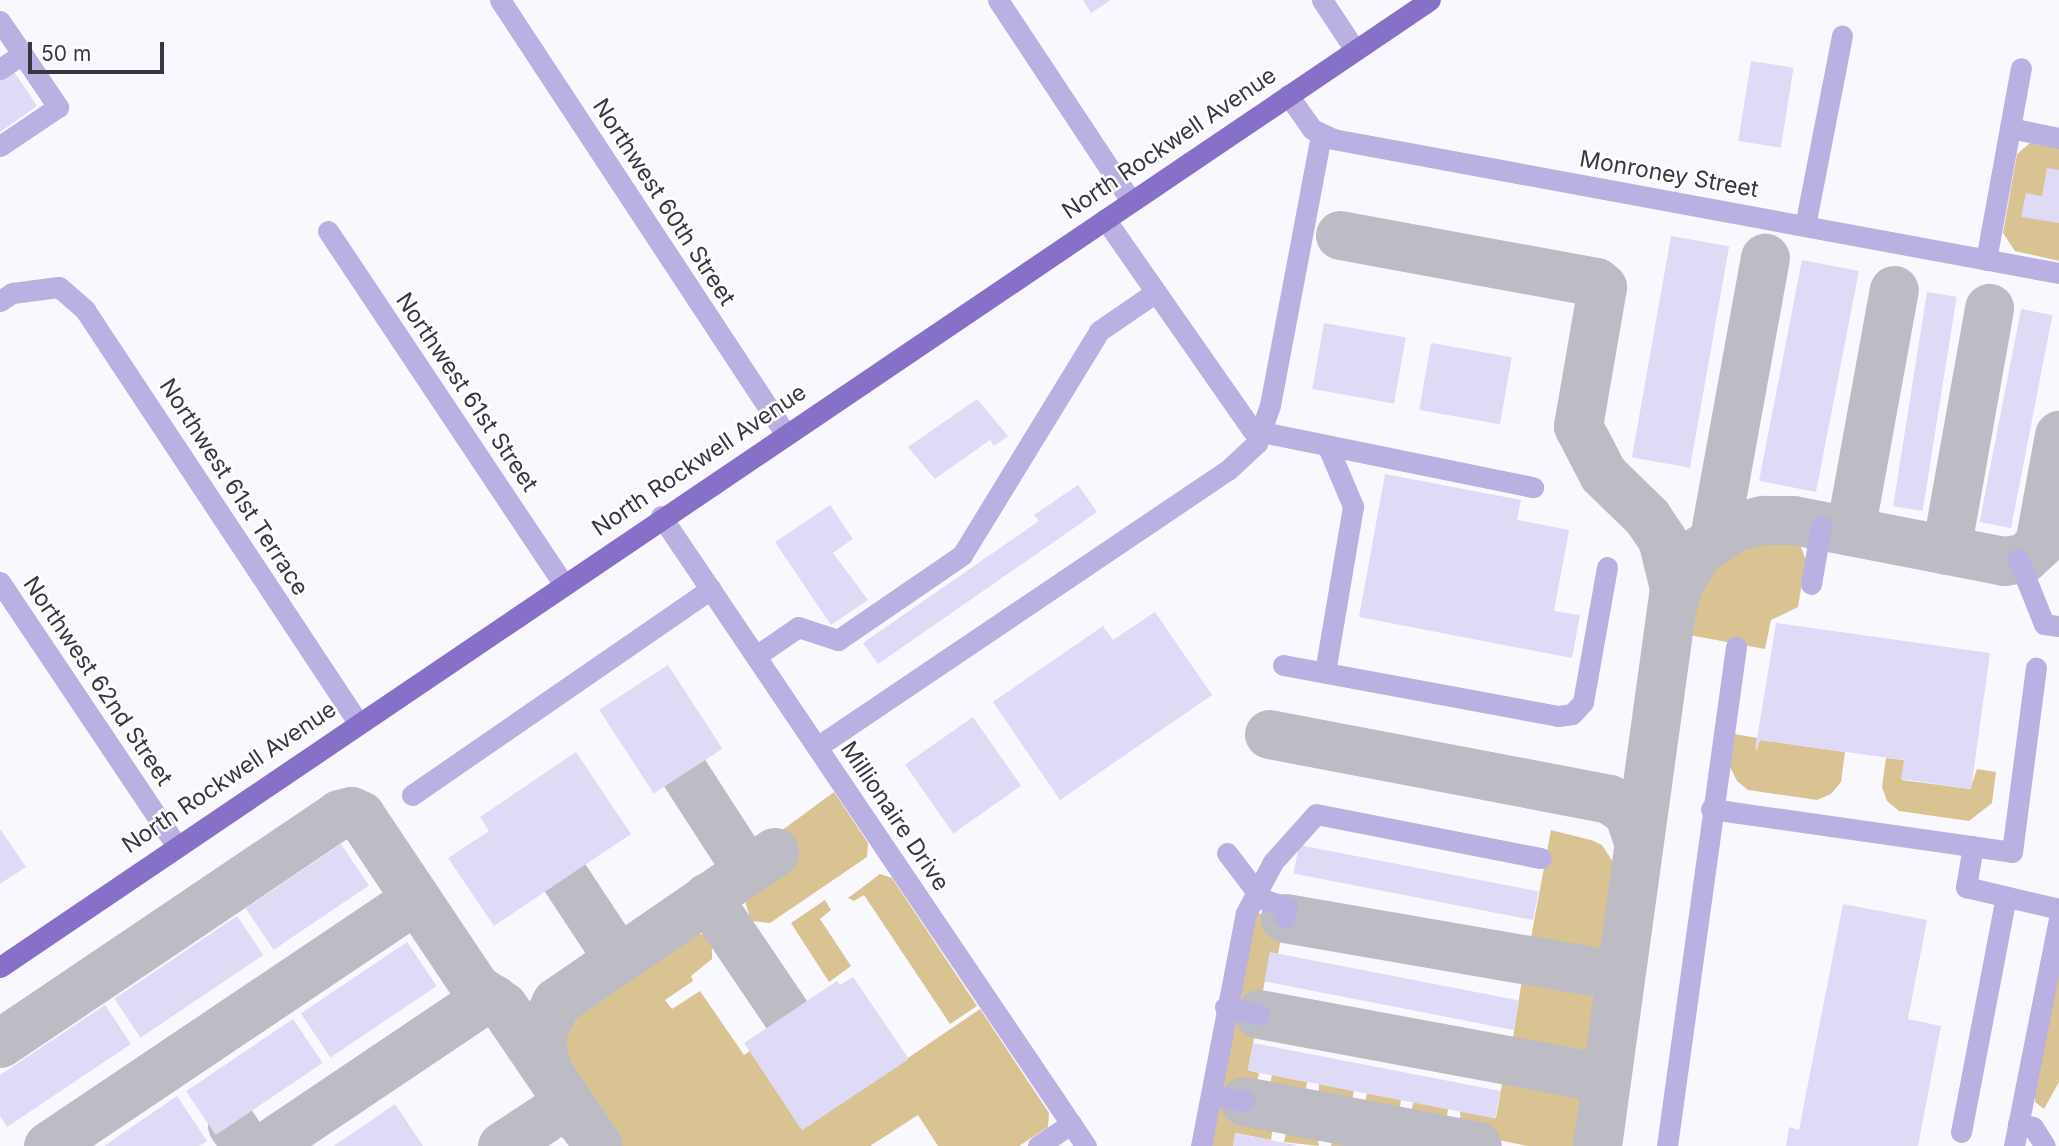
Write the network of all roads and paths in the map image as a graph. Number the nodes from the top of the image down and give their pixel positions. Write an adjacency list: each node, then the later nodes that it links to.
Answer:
1 (500, 0): 24 (street, Northwest 60th Street)
2 (998, 0): 16 (street)
3 (1322, 0): 7 (street)
4 (1430, 0): 7 (main road, North Rockwell Avenue)
5 (0, 21): 8 (street)
6 (1842, 36): 18 (street)
7 (1355, 50): 11 (main road, North Rockwell Avenue)
8 (22, 54): 10 (street); 15 (street)
9 (2021, 68): 12 (street)
10 (0, 69)
11 (1288, 95): 13 (street); 16 (main road, North Rockwell Avenue)
12 (2010, 128): 14 (street); 20 (street)
13 (1321, 135): 18 (street, Monroney Street); 25 (street)
14 (2059, 138)
15 (0, 146)
16 (1130, 201): 17 (main road, North Rockwell Avenue)
17 (1105, 219): 22 (street); 24 (main road, North Rockwell Avenue)
18 (1805, 226): 20 (street, Monroney Street)
19 (328, 231): 33 (street, Northwest 61st Street)
20 (1986, 260): 21 (street, Monroney Street)
21 (2059, 273)
22 (1156, 292): 25 (street); 38 (street)
23 (0, 301): 42 (street, Northwest 61st Terrace)
24 (785, 433): 28 (main road, North Rockwell Avenue)
25 (1263, 434): 26 (street); 43 (street)
26 (1328, 447): 27 (street); 41 (street)
27 (1533, 488)
28 (662, 516): 33 (main road, North Rockwell Avenue); 35 (street, Millionaire Drive)
29 (1821, 526): 34 (street)
30 (2018, 559): 36 (street)
31 (1607, 568): 41 (street)
32 (0, 582): 46 (street, Northwest 62nd Street)
33 (563, 583): 42 (main road, North Rockwell Avenue)
34 (1811, 584)
35 (711, 589): 38 (street, Millionaire Drive); 44 (street)
36 (2059, 626)
37 (1736, 647): 45 (street)
38 (756, 656): 43 (street, Millionaire Drive)
39 (1283, 665): 41 (street)
40 (2036, 668): 47 (street)
41 (1325, 672)
42 (358, 722): 46 (main road, North Rockwell Avenue)
43 (817, 747): 60 (street, Millionaire Drive)
44 (412, 795)
45 (1711, 810): 47 (street); 66 (street)
46 (176, 845): 55 (main road, North Rockwell Avenue)
47 (1973, 846): 51 (street)
48 (1227, 853): 50 (street)
49 (1541, 858): 50 (street)
50 (1257, 892): 53 (street); 56 (street)
51 (2006, 897): 52 (street); 62 (street)
52 (2059, 909)
53 (1285, 918)
54 (2059, 918): 61 (street)
55 (0, 967)
56 (1225, 1007): 57 (street); 58 (street)
57 (1259, 1014)
58 (1212, 1095): 59 (street); 65 (street)
59 (1244, 1101)
60 (1071, 1124): 63 (street); 64 (street, Millionaire Drive)
61 (2018, 1124): 67 (street); 68 (street)
62 (1961, 1132)
63 (1038, 1146)
64 (1086, 1146)
65 (1201, 1146)
66 (1667, 1146)
67 (2014, 1146)
68 (2045, 1146)

